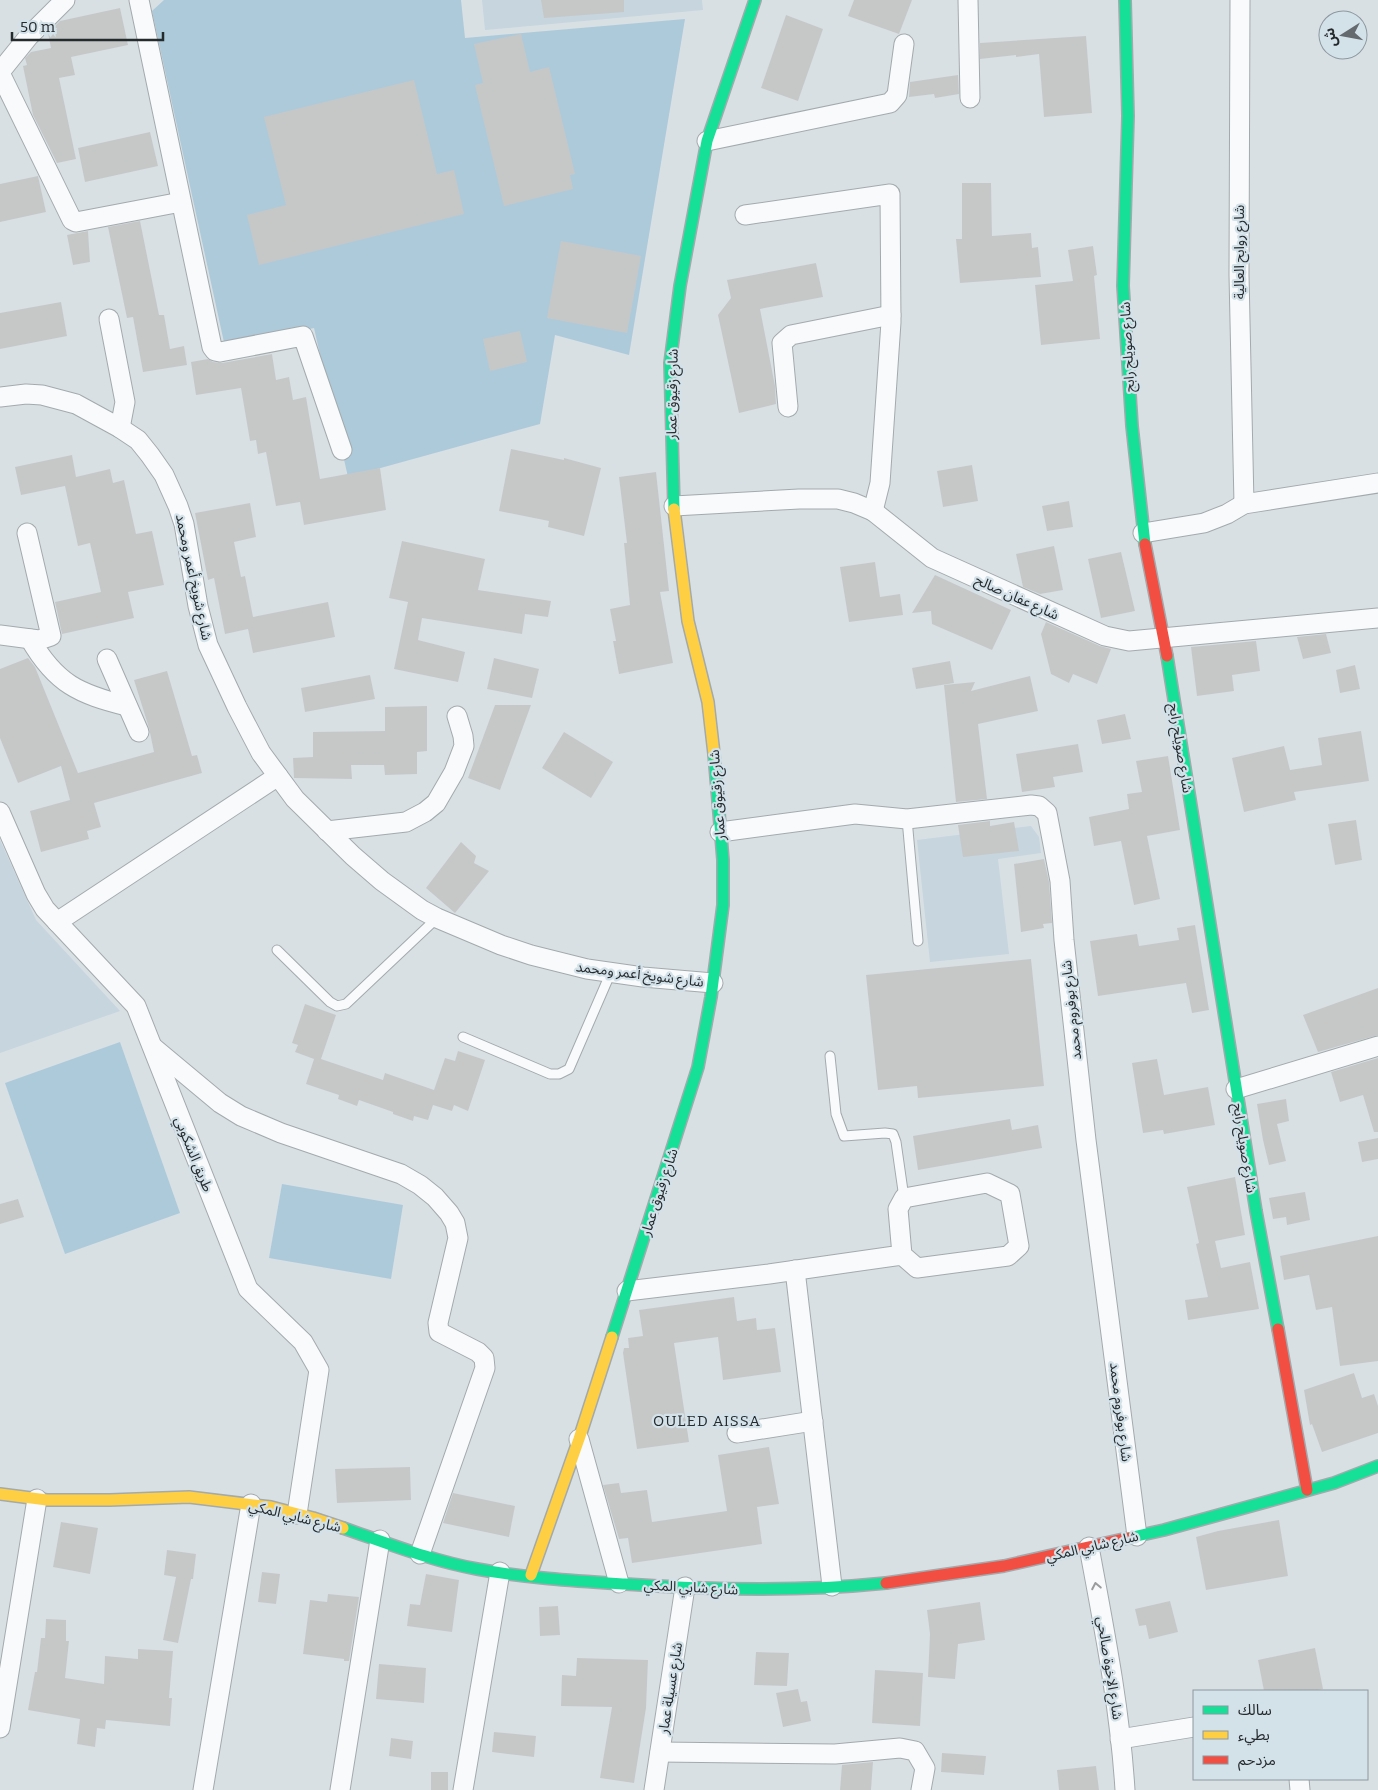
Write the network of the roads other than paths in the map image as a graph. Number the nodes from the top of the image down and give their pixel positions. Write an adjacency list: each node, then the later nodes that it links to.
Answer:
1 (65, 0): 8 (street)
2 (138, 0): 11 (street)
3 (756, 0): 10 (main road, شارع زقيوق عمار)
4 (968, 0): 9 (street)
5 (1125, 0): 24 (main road, شارع صويلح رابح)
6 (1240, 0): 20 (street, شارع روابح العالية)
7 (904, 44): 10 (street)
8 (0, 72): 11 (street)
9 (970, 98)
10 (707, 141): 21 (main road, شارع زقيوق عمار)
11 (181, 202): 18 (street)
12 (745, 215): 13 (street)
13 (891, 315): 16 (street); 22 (street)
14 (109, 319): 17 (street)
15 (0, 397): 17 (street, شارع شويخ أعمر ومحمد)
16 (788, 407)
17 (120, 428): 33 (street, شارع شويخ أعمر ومحمد)
18 (342, 450)
19 (1378, 482): 20 (street)
20 (1244, 504): 24 (street)
21 (674, 506): 22 (street, شارع عفان صالح); 37 (main road, شارع زقيوق عمار)
22 (873, 511): 27 (street, شارع عفان صالح)
23 (27, 533): 28 (street)
24 (1143, 533): 27 (main road, شارع صويلح رابح)
25 (1378, 618): 27 (street, شارع عفان صالح)
26 (0, 635): 28 (street)
27 (1164, 637): 48 (main road, شارع صويلح رابح)
28 (30, 639): 30 (street)
29 (107, 659): 30 (street)
30 (127, 706): 32 (street)
31 (457, 716): 36 (street)
32 (139, 732)
33 (278, 776): 36 (street, شارع شويخ أعمر ومحمد); 39 (street)
34 (0, 812): 39 (street, طريق الشكوبي)
35 (907, 819): 37 (street, شارع بوفروم محمد); 40 (lane); 62 (street, شارع بوفروم محمد)
36 (328, 831): 38 (street, شارع شويخ أعمر ومحمد)
37 (720, 832): 43 (main road, شارع زقيوق عمار)
38 (437, 918): 41 (lane); 42 (street, شارع شويخ أعمر ومحمد)
39 (57, 922): 45 (street, طريق الشكوبي)
40 (918, 941)
41 (277, 950)
42 (612, 972): 43 (street, شارع شويخ أعمر ومحمد); 44 (lane)
43 (713, 983): 52 (main road, شارع زقيوق عمار)
44 (463, 1037)
45 (151, 1045): 61 (street, طريق الشكوبي); 65 (street)
46 (1378, 1046): 48 (street)
47 (830, 1056): 49 (lane)
48 (1236, 1089): 57 (main road, شارع صويلح رابح)
49 (904, 1198): 50 (street); 50 (street)
50 (902, 1255): 51 (street)
51 (795, 1270): 52 (street); 53 (street)
52 (628, 1291): 55 (main road, شارع زقيوق عمار)
53 (813, 1421): 54 (street); 69 (street)
54 (737, 1433)
55 (579, 1439): 67 (main road, شارع زقيوق عمار); 68 (street)
56 (1378, 1466): 57 (main road, شارع شابي المكي)
57 (1307, 1490): 62 (main road, شارع شابي المكي)
58 (0, 1494): 59 (main road, شارع شابي المكي)
59 (37, 1499): 60 (main road, شارع شابي المكي); 72 (street)
60 (251, 1504): 61 (main road, شارع شابي المكي); 75 (street)
61 (296, 1514): 63 (main road, شارع شابي المكي)
62 (1137, 1536): 64 (main road, شارع شابي المكي)
63 (380, 1540): 65 (main road, شارع شابي المكي); 76 (street)
64 (1089, 1547): 69 (main road, شارع شابي المكي); 73 (street, شارع الإخوة صالحي, one-way to 64)
65 (420, 1554): 66 (main road, شارع شابي المكي)
66 (500, 1572): 67 (main road, شارع شابي المكي); 77 (street)
67 (531, 1575): 68 (main road, شارع شابي المكي)
68 (619, 1583): 70 (main road, شارع شابي المكي)
69 (832, 1586): 70 (main road, شارع شابي المكي)
70 (685, 1587): 74 (street, شارع عسيلة عمار)
71 (1193, 1727): 73 (street)
72 (0, 1728)
73 (1120, 1739): 80 (street, شارع الإخوة صالحي)
74 (660, 1752): 78 (street, شارع عسيلة عمار); 79 (street)
75 (203, 1790)
76 (340, 1790)
77 (463, 1790)
78 (654, 1790)
79 (921, 1790)
80 (1125, 1790)

